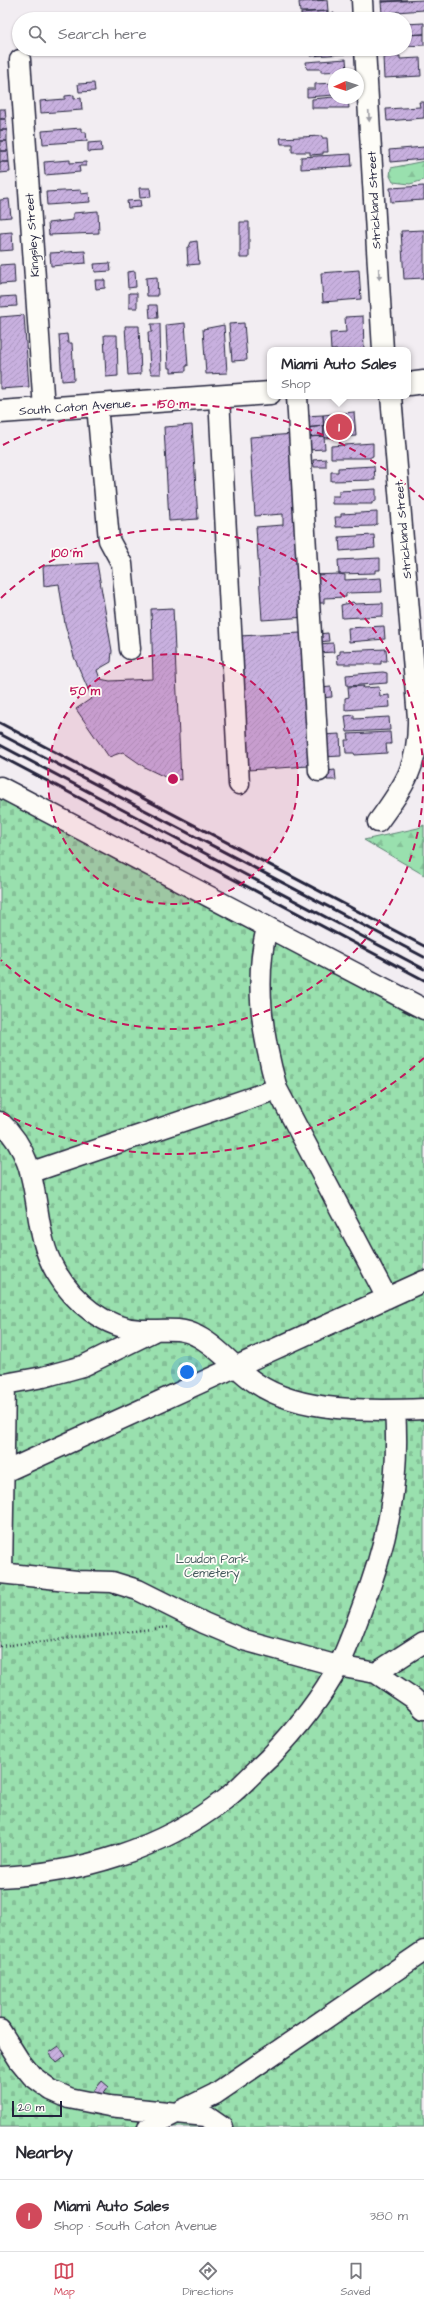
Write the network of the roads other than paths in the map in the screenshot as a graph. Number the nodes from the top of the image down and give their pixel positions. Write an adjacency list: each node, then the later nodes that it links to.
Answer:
1 (362, 0): 2 (street)
2 (363, 12)
3 (365, 56): 5 (street, Strickland Street, one-way to 5)
4 (20, 60): 13 (street, Kingsley Street)
5 (383, 347)
6 (424, 382): 7 (main road)
7 (411, 384)
8 (267, 393): 9 (main road, South Caton Avenue)
9 (219, 397): 12 (main road, South Caton Avenue); 17 (street)
10 (297, 399): 16 (street)
11 (391, 399): 19 (street, Strickland Street)
12 (97, 405): 13 (main road, South Caton Avenue); 15 (street)
13 (44, 409): 14 (main road, South Caton Avenue)
14 (0, 412)
15 (130, 649)
16 (319, 771)
17 (239, 784)
18 (0, 787): 20 (street)
19 (378, 822)
20 (268, 927): 21 (street); 22 (street)
21 (424, 1009)
22 (277, 1089): 24 (street); 26 (street)
23 (0, 1122): 24 (street)
24 (32, 1172): 27 (street)
25 (424, 1281): 26 (street)
26 (387, 1298): 28 (street)
27 (158, 1329): 28 (street); 29 (street)
28 (236, 1368): 31 (street); 32 (street)
29 (3, 1384): 32 (street)
30 (424, 1409): 31 (street)
31 (395, 1410): 35 (street)
32 (1, 1474): 33 (street)
33 (1, 1573): 35 (street)
34 (424, 1642): 36 (street)
35 (338, 1666): 36 (street); 38 (street)
36 (376, 1673): 37 (street)
37 (424, 1709)
38 (0, 1877)
39 (424, 1951): 41 (street)
40 (0, 2030): 41 (street)
41 (175, 2113): 42 (street); 43 (street)
42 (148, 2127)
43 (222, 2127)

